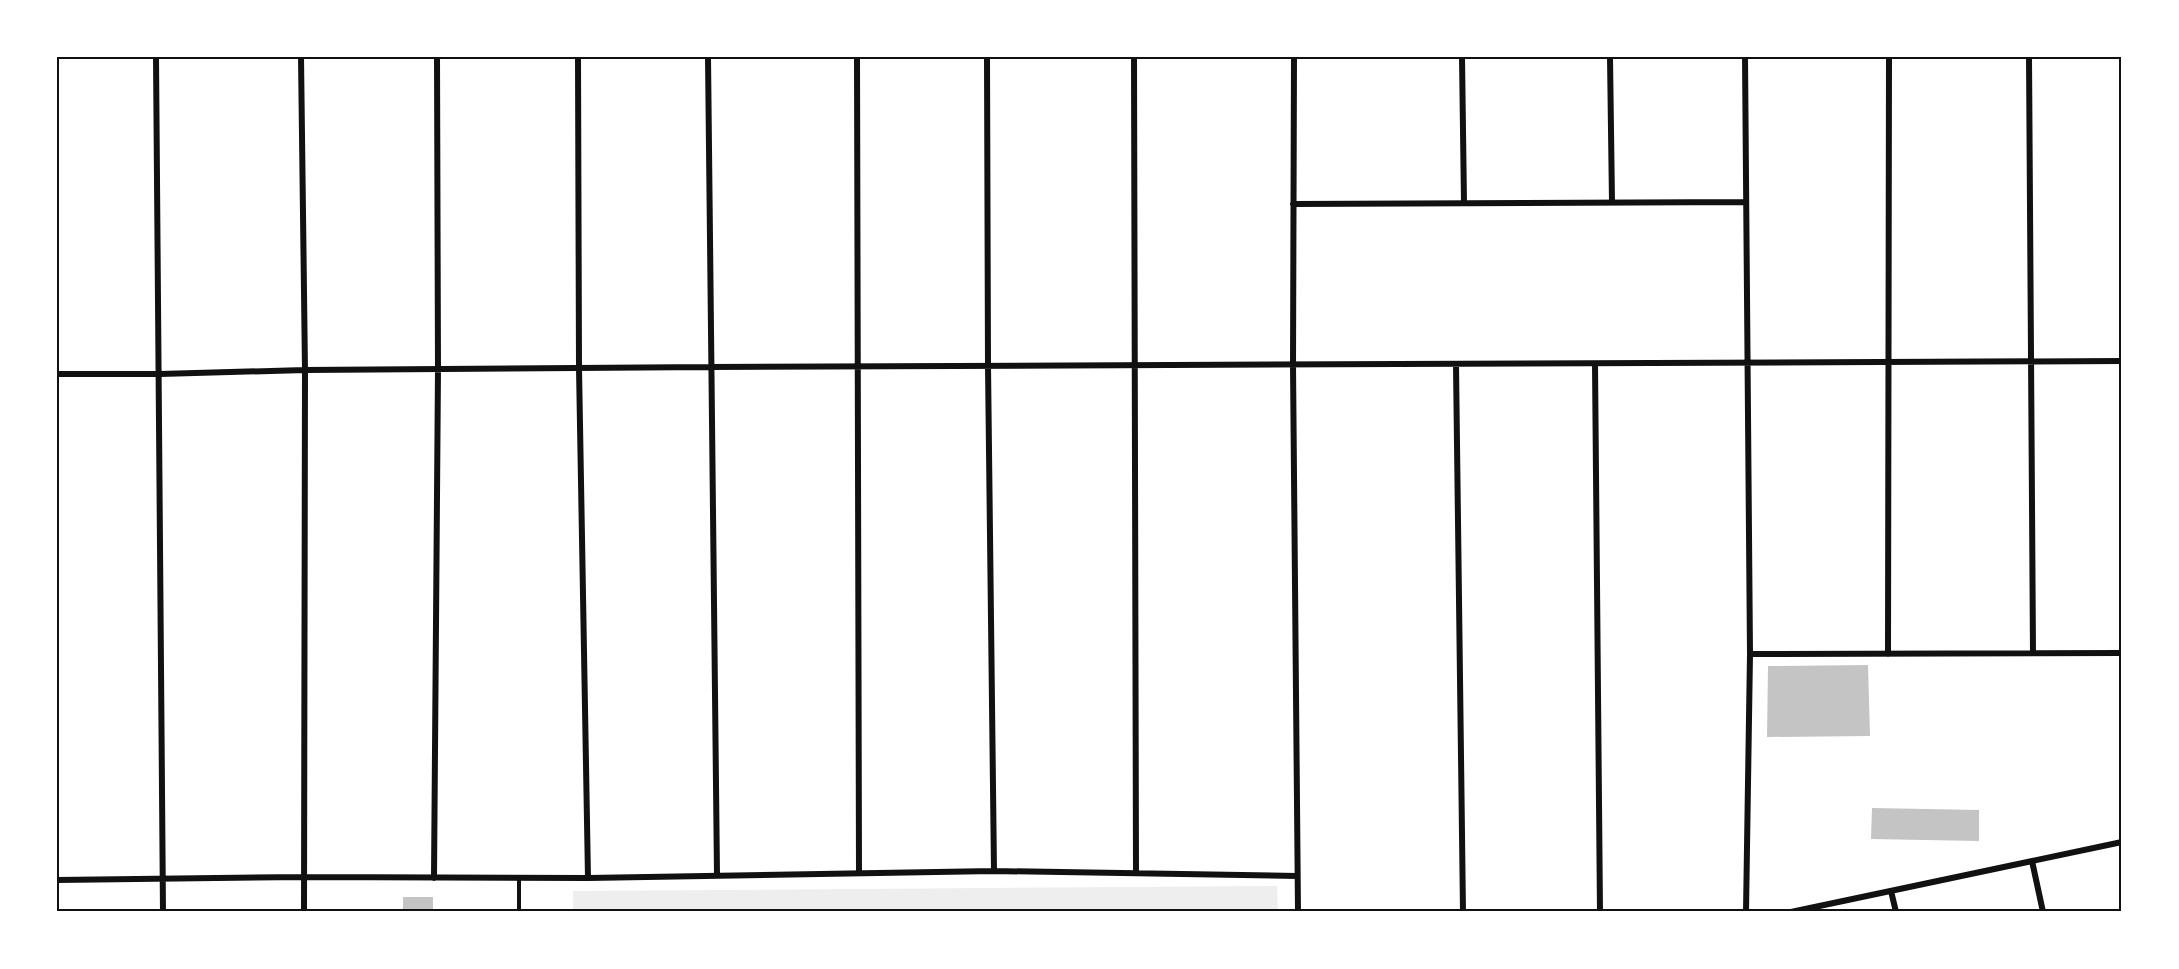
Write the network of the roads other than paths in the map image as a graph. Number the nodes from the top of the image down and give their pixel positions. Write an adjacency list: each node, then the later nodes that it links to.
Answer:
1 (156, 57): 34 (street)
2 (301, 57): 32 (street)
3 (437, 57): 31 (street)
4 (578, 57): 30 (street)
5 (708, 57): 28 (street)
6 (857, 57): 29 (street)
7 (987, 57): 27 (street)
8 (1134, 57): 23 (street)
9 (1294, 57): 18 (street)
10 (1462, 57): 17 (street)
11 (1610, 57): 16 (street)
12 (1745, 57): 15 (street)
13 (1889, 57): 20 (street)
14 (2029, 57): 21 (street)
15 (1746, 201): 16 (street); 22 (street)
16 (1612, 202): 17 (street)
17 (1464, 203): 18 (street)
18 (1293, 204): 25 (street)
19 (2122, 361): 21 (street)
20 (1888, 362): 21 (street); 22 (street); 38 (street)
21 (2030, 362): 36 (street)
22 (1747, 363): 24 (street); 37 (street)
23 (1135, 364): 25 (street); 27 (street); 42 (street)
24 (1595, 364): 26 (street); 58 (street)
25 (1293, 365): 26 (street); 45 (street)
26 (1456, 365): 57 (street)
27 (988, 366): 29 (street); 41 (street)
28 (710, 367): 29 (street); 30 (street); 44 (street)
29 (858, 367): 43 (street)
30 (579, 368): 31 (street); 49 (street)
31 (438, 369): 32 (street); 47 (street)
32 (305, 370): 34 (street); 46 (street)
33 (57, 374): 34 (street)
34 (160, 374): 50 (street)
35 (2122, 652): 36 (street)
36 (2033, 653): 38 (street)
37 (1750, 654): 38 (street); 59 (street)
38 (1888, 654)
39 (2122, 842): 40 (street)
40 (2032, 861): 52 (street); 62 (street)
41 (994, 871): 42 (street); 43 (street)
42 (1136, 872): 45 (street)
43 (859, 873): 44 (street)
44 (717, 875): 49 (street)
45 (1297, 876): 56 (street)
46 (304, 877): 47 (street); 50 (street); 54 (street)
47 (434, 878): 48 (street)
48 (519, 878): 49 (street); 55 (lane)
49 (588, 878)
50 (163, 879): 51 (street); 53 (street)
51 (57, 880)
52 (1891, 891): 60 (street); 61 (street)
53 (164, 912)
54 (304, 912)
55 (519, 912)
56 (1298, 912)
57 (1463, 912)
58 (1600, 912)
59 (1746, 912)
60 (1791, 912)
61 (1896, 912)
62 (2043, 912)

